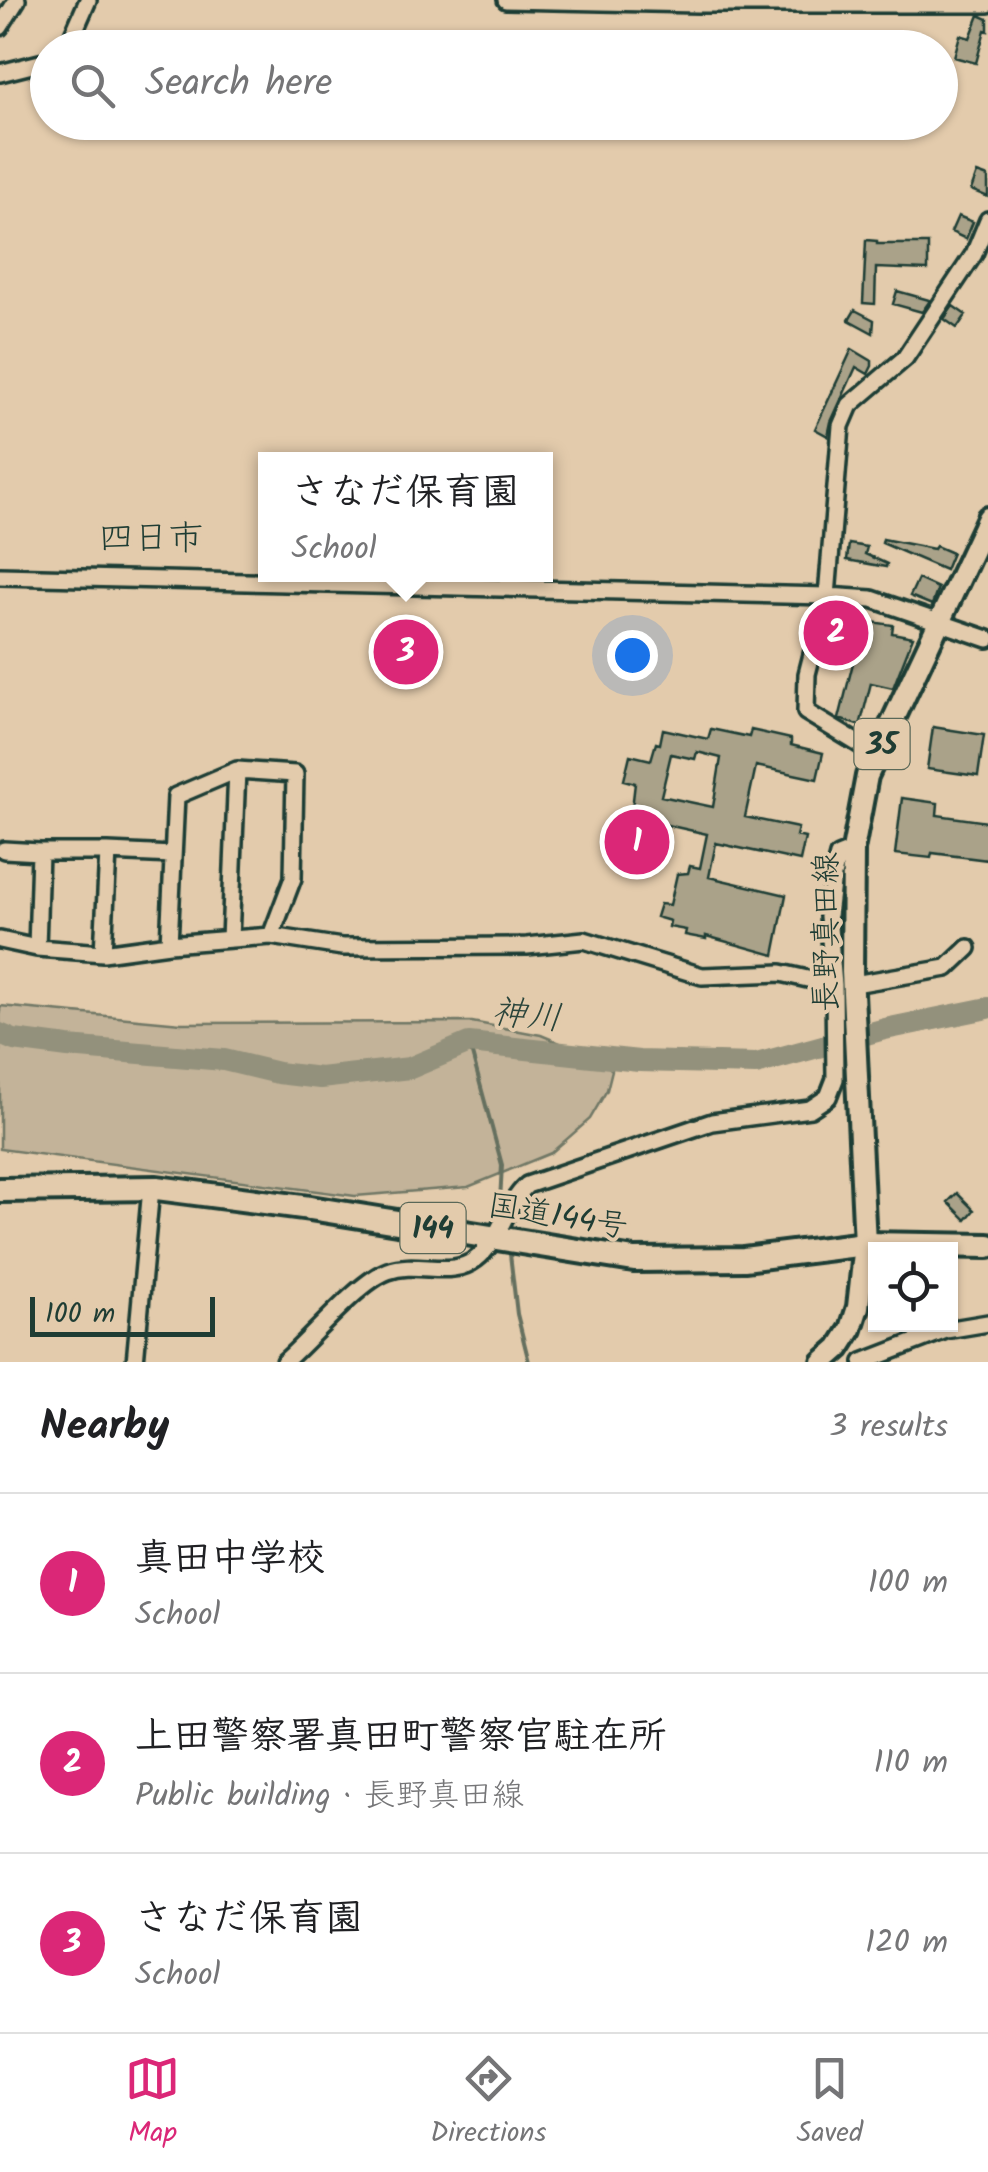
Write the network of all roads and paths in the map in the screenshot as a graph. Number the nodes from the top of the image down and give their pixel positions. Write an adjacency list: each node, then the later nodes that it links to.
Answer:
1 (17, 0): 7 (street)
2 (88, 0): 8 (street)
3 (506, 0): 4 (street)
4 (750, 2): 5 (street)
5 (891, 2): 6 (street)
6 (988, 4)
7 (0, 28)
8 (75, 30)
9 (30, 66): 10 (street)
10 (0, 73)
11 (988, 220): 14 (street)
12 (988, 518): 15 (main road, 長野真田線 / 35)
13 (0, 576): 14 (street)
14 (826, 596): 15 (street); 17 (street)
15 (938, 621): 16 (street); 17 (main road, 長野真田線 / 35)
16 (988, 639)
17 (877, 755): 30 (main road, 長野真田線 / 35)
18 (236, 770): 22 (street); 23 (street); 24 (street)
19 (4, 850): 20 (street)
20 (40, 852): 21 (street); 27 (street)
21 (108, 852): 22 (street); 29 (street)
22 (173, 854): 26 (street)
23 (270, 936): 24 (street); 30 (street)
24 (230, 939): 26 (street)
25 (0, 940): 27 (street)
26 (169, 944): 29 (street)
27 (37, 948): 29 (street)
28 (968, 948): 30 (street)
29 (103, 953)
30 (845, 990): 33 (street); 34 (main road, 長野真田線 / 35)
31 (151, 1188): 32 (highway, 国道144号 / 144); 33 (highway, 国道144号 / 144); 37 (street)
32 (0, 1190)
33 (496, 1238): 34 (highway, 国道144号 / 144); 38 (street)
34 (865, 1244): 35 (highway, 国道144号 / 144); 39 (main road, 長野真田線 / 35)
35 (988, 1246)
36 (988, 1323): 40 (street)
37 (135, 1362)
38 (284, 1362)
39 (823, 1362)
40 (863, 1362)

